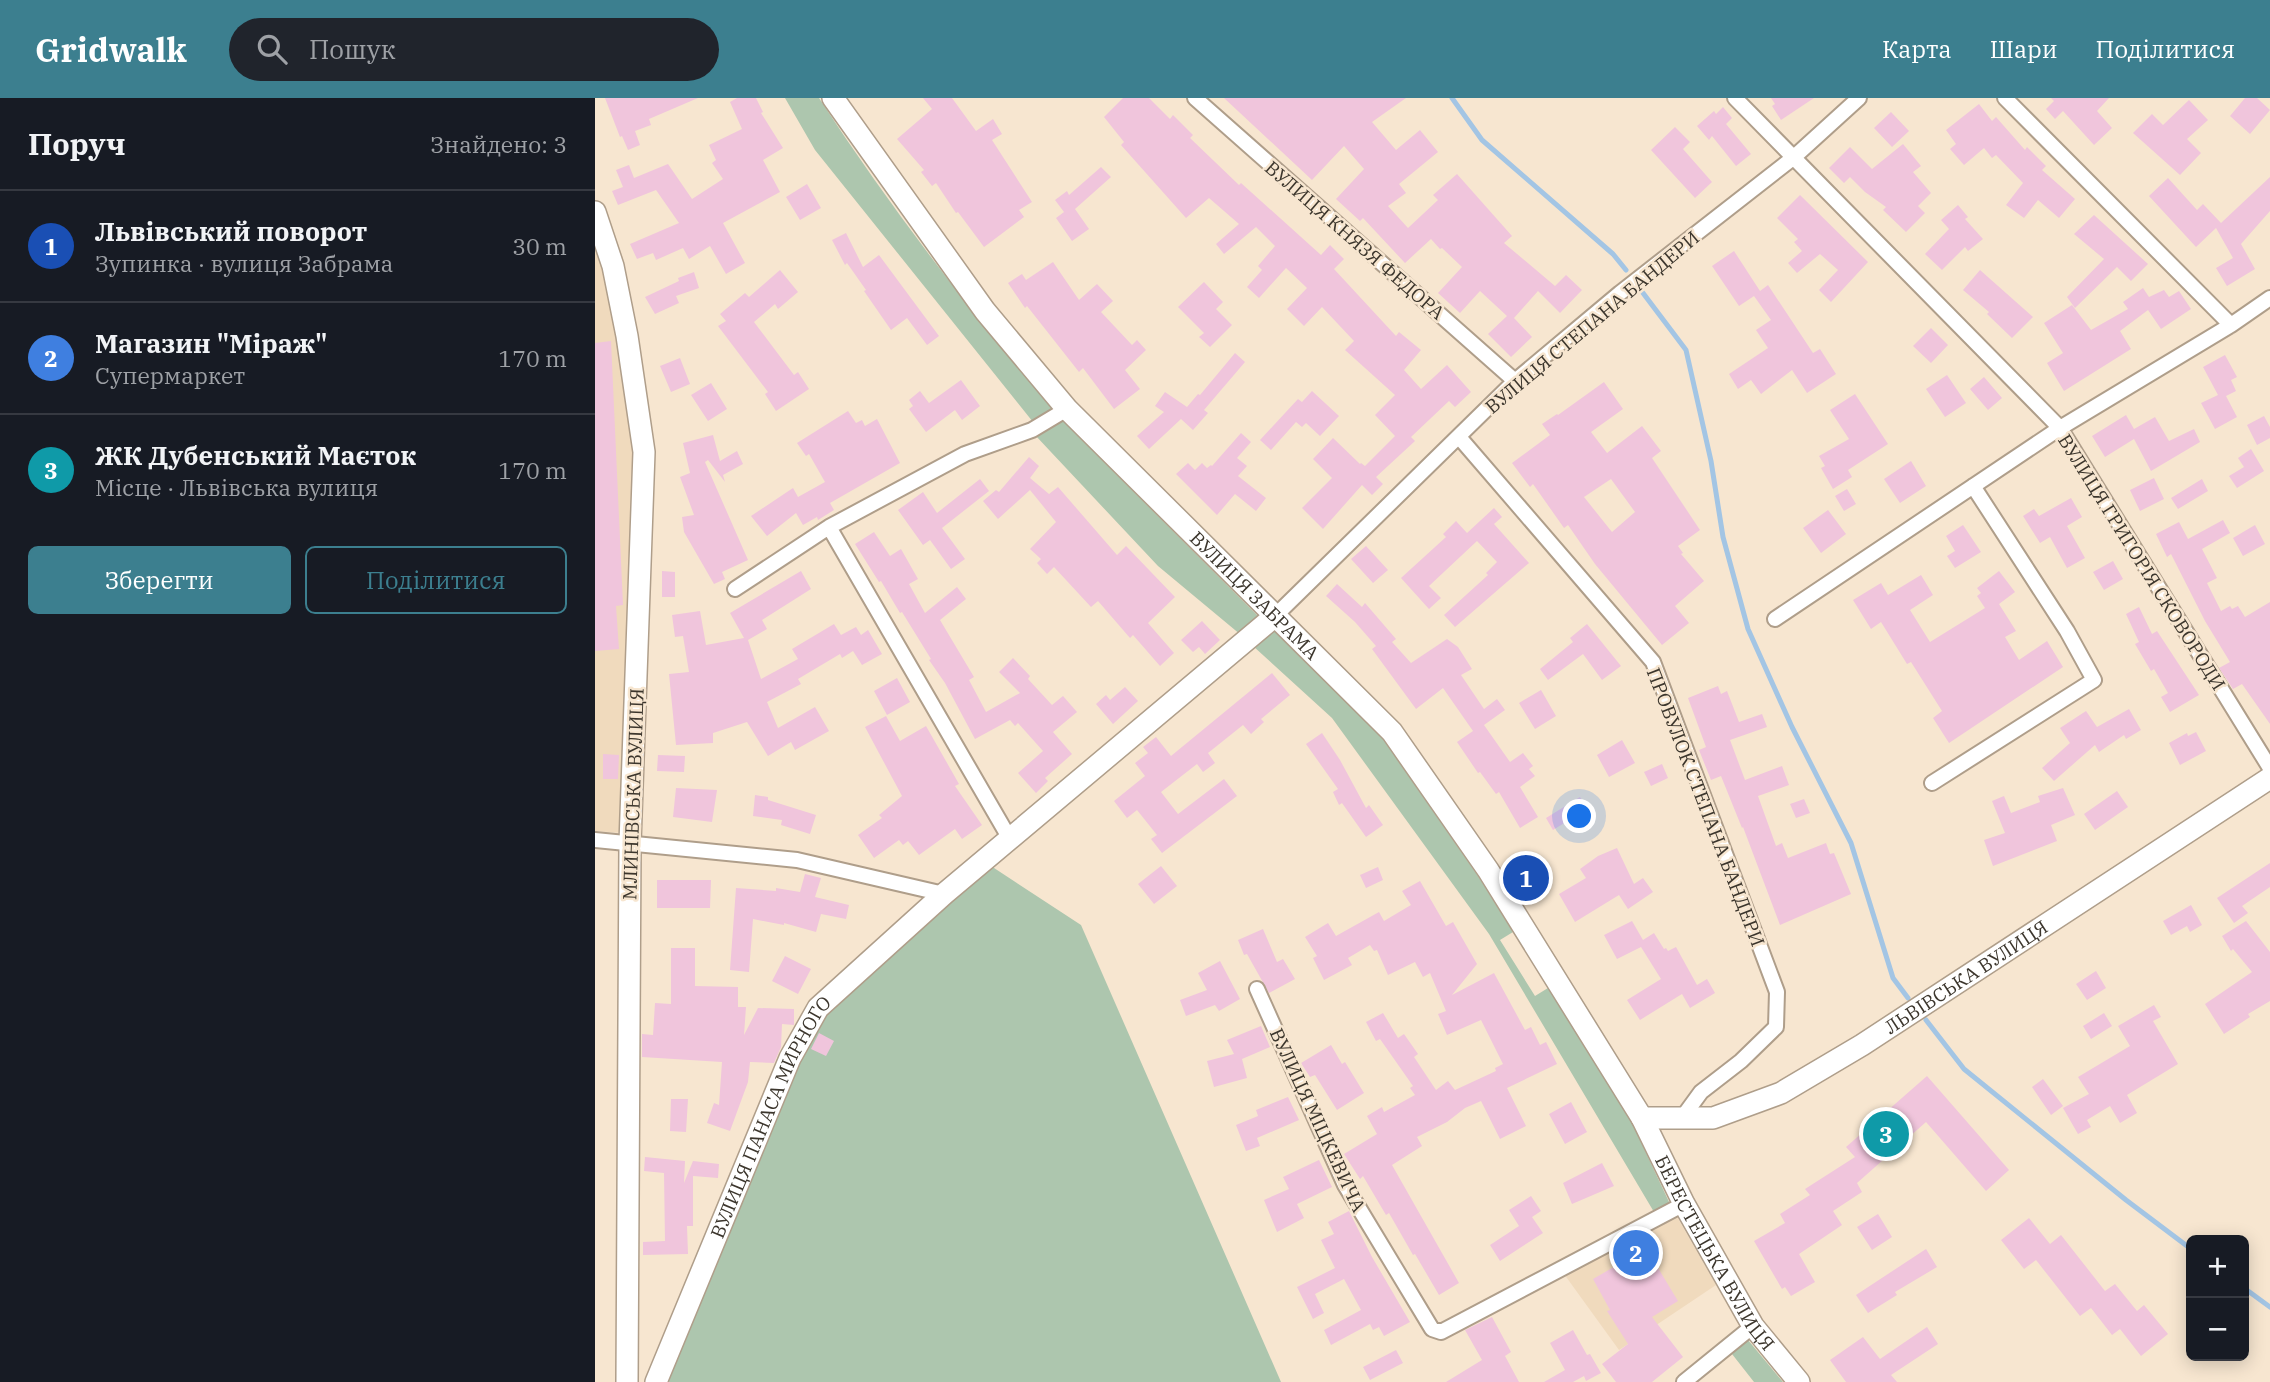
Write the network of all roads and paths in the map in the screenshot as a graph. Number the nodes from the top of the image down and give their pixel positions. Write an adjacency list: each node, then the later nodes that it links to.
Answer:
1 (833, 98): 11 (main road, ВУЛИЦЯ ЗАБРАМА)
2 (1195, 98): 10 (street, ВУЛИЦЯ КНЯЗЯ ФЕДОРА)
3 (1735, 98): 6 (street, ВУЛИЦЯ ГРИГОРІЯ СКОВОРОДИ)
4 (1859, 98): 6 (street, ВУЛИЦЯ СТЕПАНА БАНДЕРИ)
5 (2005, 98): 9 (street)
6 (1793, 158): 10 (street, ВУЛИЦЯ СТЕПАНА БАНДЕРИ); 12 (street, ВУЛИЦЯ ГРИГОРІЯ СКОВОРОДИ)
7 (595, 212): 24 (main road, МЛИНІВСЬКА ВУЛИЦЯ)
8 (2270, 298): 9 (street)
9 (2231, 325): 12 (street)
10 (1515, 381): 13 (street, ВУЛИЦЯ СТЕПАНА БАНДЕРИ)
11 (1067, 409): 15 (street); 17 (main road, ВУЛИЦЯ ЗАБРАМА)
12 (2060, 428): 14 (street); 19 (street, ВУЛИЦЯ ГРИГОРІЯ СКОВОРОДИ)
13 (1459, 437): 17 (street, ВУЛИЦЯ СТЕПАНА БАНДЕРИ); 28 (street, ПРОВУЛОК СТЕПАНА БАНДЕРИ)
14 (1973, 486): 18 (street); 21 (street)
15 (829, 527): 16 (street); 22 (street)
16 (735, 589)
17 (1275, 616): 22 (main road, ВУЛИЦЯ ПАНАСА МИРНОГО); 27 (main road, ВУЛИЦЯ ЗАБРАМА)
18 (1775, 619)
19 (2270, 768)
20 (2270, 778): 28 (main road, ЛЬВІВСЬКА ВУЛИЦЯ)
21 (1933, 783)
22 (1010, 839): 25 (main road, ВУЛИЦЯ ПАНАСА МИРНОГО)
23 (595, 840): 24 (street)
24 (630, 843): 25 (street); 31 (main road, МЛИНІВСЬКА ВУЛИЦЯ)
25 (944, 894): 32 (main road, ВУЛИЦЯ ПАНАСА МИРНОГО)
26 (1257, 989): 29 (street, ВУЛИЦЯ МІЦКЕВИЧА)
27 (1643, 1118): 28 (main road, ЛЬВІВСЬКА ВУЛИЦЯ); 29 (main road, БЕРЕСТЕЦЬКА ВУЛИЦЯ)
28 (1682, 1118)
29 (1683, 1204): 30 (main road, БЕРЕСТЕЦЬКА ВУЛИЦЯ)
30 (1753, 1326): 33 (street); 34 (main road, БЕРЕСТЕЦЬКА ВУЛИЦЯ)
31 (627, 1382)
32 (656, 1382)
33 (1684, 1382)
34 (1799, 1382)

